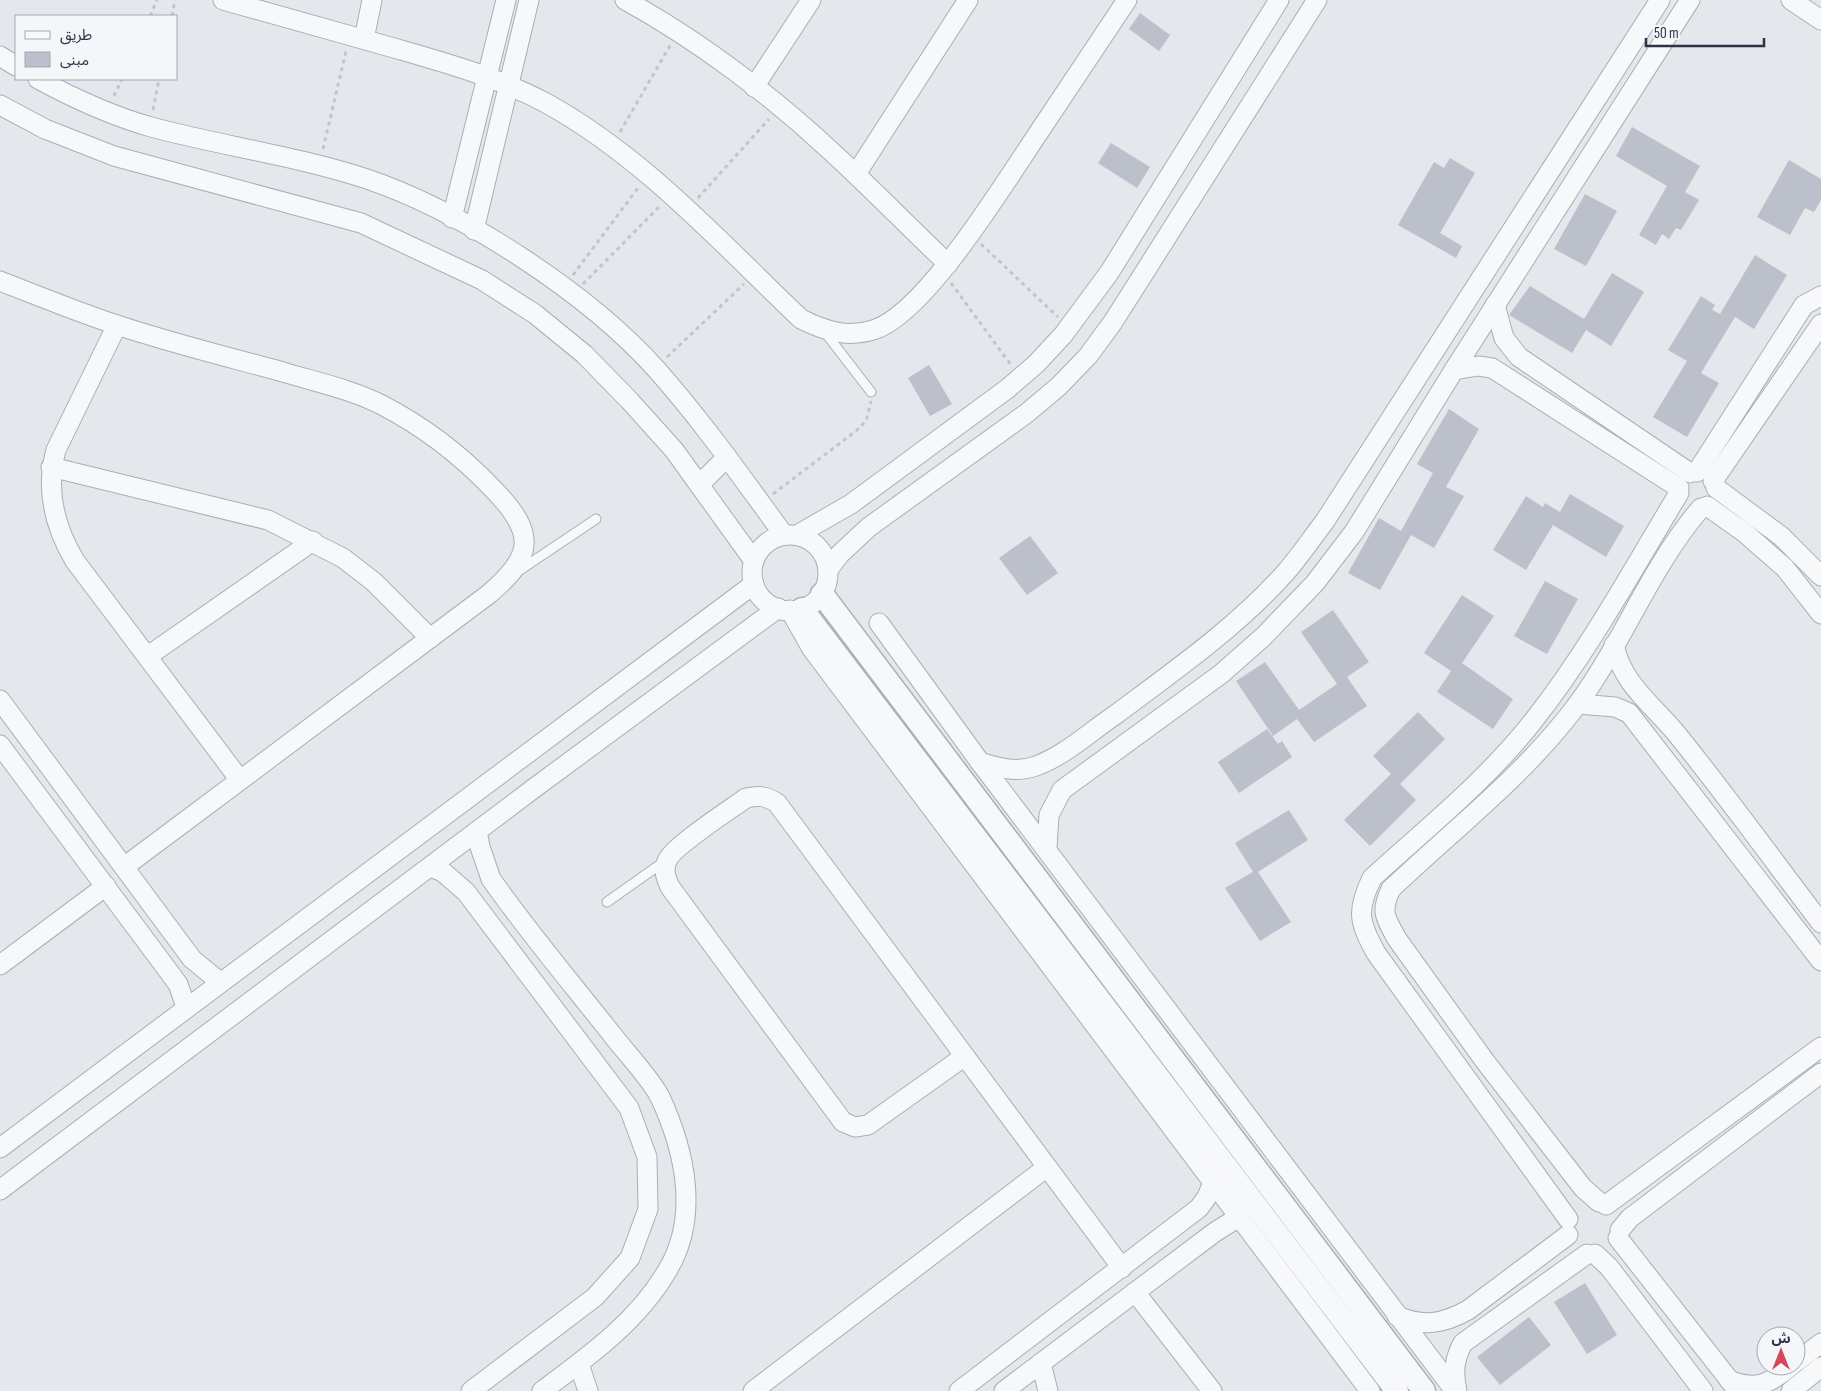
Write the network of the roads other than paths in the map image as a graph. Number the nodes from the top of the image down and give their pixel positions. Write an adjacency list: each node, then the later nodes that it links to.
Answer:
1 (223, 0): 15 (street)
2 (372, 0): 15 (street)
3 (506, 0): 18 (street)
4 (529, 0): 20 (street)
5 (625, 0): 21 (street)
6 (811, 0): 21 (street)
7 (968, 0): 23 (street)
8 (1279, 0): 45 (street)
9 (1317, 0): 48 (street)
10 (1660, 0): 63 (street)
11 (1690, 0): 29 (street)
12 (1791, 0): 14 (street)
13 (1125, 1): 26 (street)
14 (1821, 20)
15 (357, 37): 18 (street)
16 (0, 56): 17 (street)
17 (15, 65)
18 (487, 75): 20 (street); 24 (street)
19 (40, 80): 24 (street)
20 (509, 84): 25 (street); 32 (street)
21 (754, 87): 23 (street)
22 (0, 105): 40 (street)
23 (856, 174): 26 (street)
24 (452, 218): 25 (street)
25 (474, 230): 37 (street)
26 (944, 267): 32 (street)
27 (0, 281): 31 (street)
28 (1821, 296): 39 (street)
29 (1495, 305): 33 (street); 34 (street)
30 (1821, 324): 41 (street)
31 (117, 325): 38 (street); 49 (street)
32 (824, 331): 36 (lane)
33 (1522, 360): 35 (street); 39 (street)
34 (1454, 370): 35 (street); 67 (street)
35 (1508, 378): 42 (street)
36 (871, 392)
37 (727, 457): 40 (street); 45 (street)
38 (51, 467): 46 (street); 58 (street)
39 (1693, 472): 41 (street); 42 (street)
40 (699, 485): 47 (street)
41 (1714, 485): 43 (street); 50 (street)
42 (1679, 491): 43 (street); 93 (street)
43 (1704, 507): 54 (street); 57 (street)
44 (596, 519): 49 (lane)
45 (790, 535): 47 (street); 48 (street)
46 (313, 541): 56 (street); 58 (street)
47 (754, 561): 51 (street)
48 (828, 570): 52 (street)
49 (510, 576): 56 (street)
50 (1821, 576)
51 (754, 584): 53 (street); 66 (street)
52 (822, 594): 53 (street); 122 (street)
53 (790, 609): 70 (street); 89 (street)
54 (1821, 614)
55 (879, 623): 65 (street)
56 (430, 638): 69 (street)
57 (1614, 645): 59 (street); 61 (street)
58 (148, 656): 69 (street)
59 (1643, 697): 62 (street); 80 (street)
60 (0, 700): 74 (street)
61 (1578, 704): 62 (street); 91 (street)
62 (1629, 713): 81 (street)
63 (1077, 742): 65 (street); 67 (street)
64 (0, 745): 68 (street)
65 (980, 762): 72 (street)
66 (514, 763): 70 (street); 83 (street)
67 (1092, 766): 72 (street)
68 (7, 770): 76 (street)
69 (240, 780): 74 (street)
70 (533, 789): 71 (street)
71 (478, 830): 75 (street); 77 (street)
72 (1047, 848): 103 (street)
73 (667, 860): 78 (lane); 86 (street); 86 (street)
74 (124, 867): 83 (street)
75 (430, 867): 79 (street); 94 (street)
76 (106, 886): 82 (street); 84 (street)
77 (505, 899): 79 (street); 108 (street)
78 (607, 902)
79 (482, 916): 112 (street)
80 (1821, 923)
81 (1821, 961)
82 (0, 965)
83 (220, 982): 84 (street)
84 (186, 1007): 88 (street)
85 (1821, 1047): 95 (street)
86 (965, 1056): 90 (street)
87 (1821, 1073): 98 (street)
88 (0, 1148)
89 (1202, 1150): 92 (street); 121 (street)
90 (1047, 1166): 100 (street); 115 (street)
91 (1569, 1170): 93 (street); 95 (street)
92 (1213, 1182): 96 (street); 100 (street)
93 (1546, 1188): 97 (street)
94 (0, 1190)
95 (1603, 1204): 97 (street); 98 (street)
96 (1239, 1217): 101 (street); 120 (street)
97 (1568, 1227): 99 (street); 102 (street)
98 (1619, 1234): 99 (street); 110 (street)
99 (1591, 1254): 104 (street); 124 (street)
100 (1122, 1268): 116 (street)
101 (1135, 1292): 107 (street); 119 (street)
102 (1468, 1310): 103 (street); 104 (street)
103 (1397, 1316): 123 (street)
104 (1481, 1330): 123 (street)
105 (1821, 1343): 106 (street)
106 (1806, 1354)
107 (1041, 1363): 117 (street); 118 (street)
108 (579, 1364): 113 (street); 114 (street)
109 (1821, 1367): 125 (street)
110 (1733, 1385): 111 (street)
111 (1774, 1385)
112 (472, 1391)
113 (544, 1391)
114 (588, 1391)
115 (753, 1391)
116 (959, 1391)
117 (1004, 1391)
118 (1048, 1391)
119 (1212, 1391)
120 (1370, 1391)
121 (1398, 1391)
122 (1424, 1391)
123 (1456, 1391)
124 (1703, 1391)
125 (1791, 1391)

